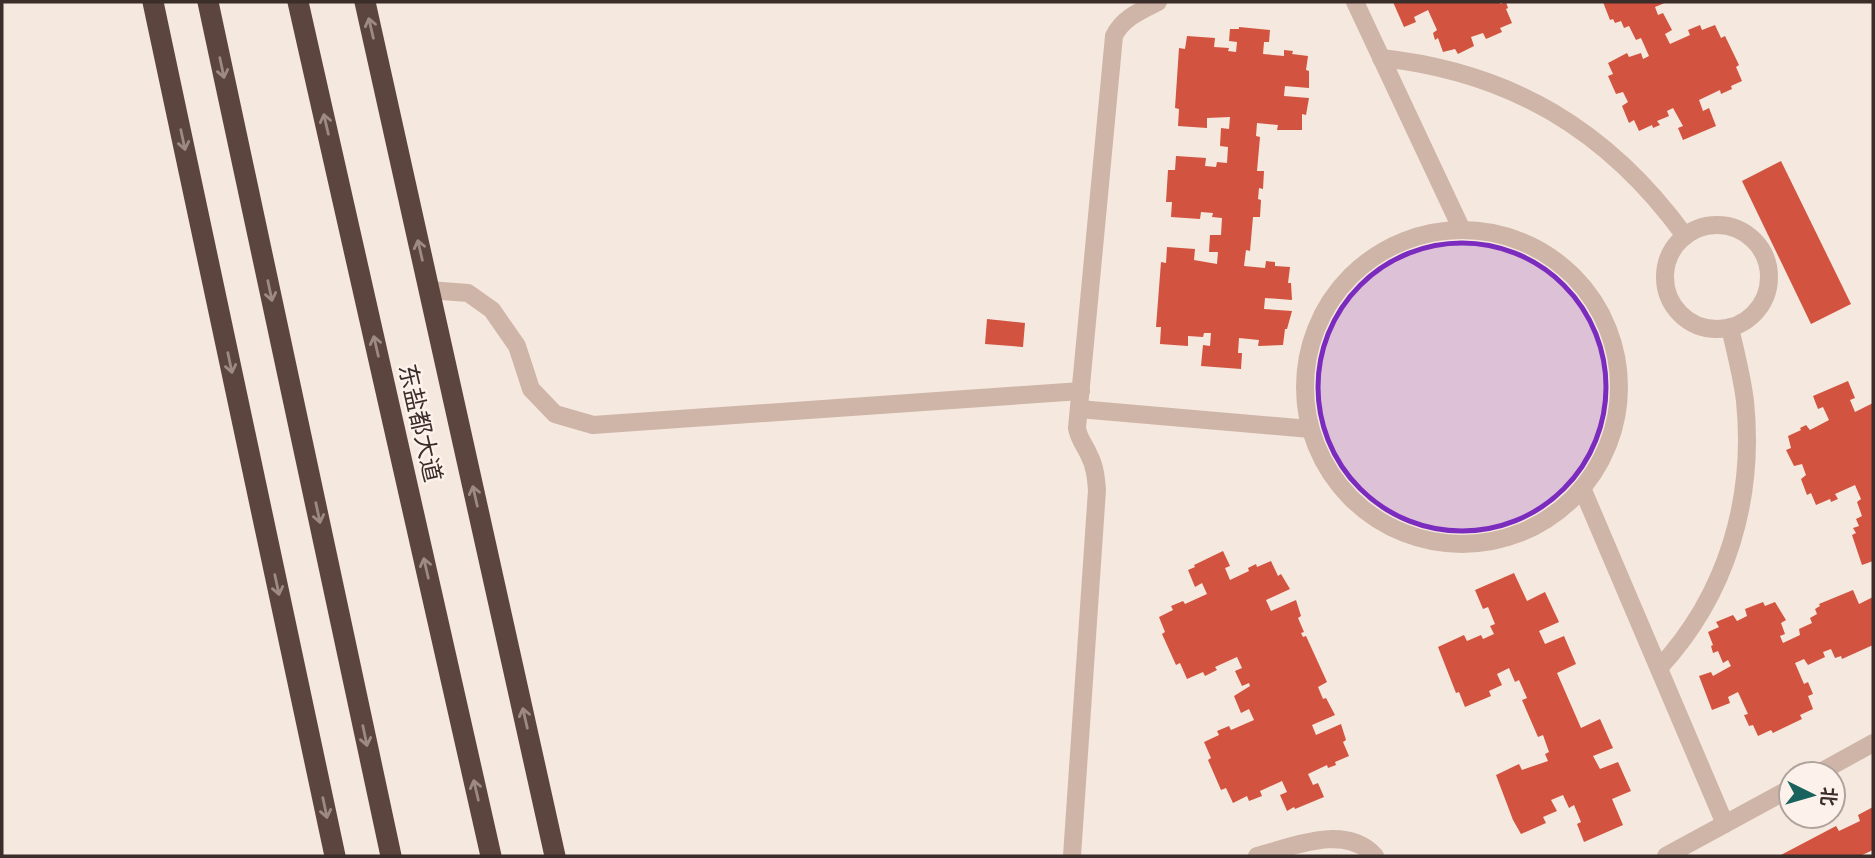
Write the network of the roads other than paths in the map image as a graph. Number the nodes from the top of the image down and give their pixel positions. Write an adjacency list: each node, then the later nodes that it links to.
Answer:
1 (153, 2): 8 (highway)
2 (163, 2): 8 (highway)
3 (208, 2): 26 (highway, one-way to 26)
4 (298, 2): 27 (highway, 东盐都大道, one-way to 4)
5 (365, 2): 14 (highway, one-way to 5)
6 (1158, 2): 16 (street)
7 (1355, 2): 9 (street)
8 (160, 34): 25 (highway, one-way to 25)
9 (1381, 58): 10 (street); 12 (street)
10 (1462, 230): 18 (street); 19 (street)
11 (1709, 235): 11 (street)
12 (1685, 236): 15 (street); 15 (street)
13 (1400, 255): 13 (street)
14 (429, 290): 16 (street); 28 (highway, one-way to 14)
15 (1730, 327): 20 (street)
16 (1081, 391): 17 (street)
17 (1079, 409): 18 (street); 29 (street)
18 (1310, 429): 19 (street)
19 (1582, 488): 20 (street)
20 (1658, 668): 24 (street)
21 (1873, 743): 22 (street)
22 (1842, 760)
23 (1777, 796): 24 (street)
24 (1725, 824): 32 (street)
25 (335, 856)
26 (391, 856)
27 (491, 856)
28 (555, 856)
29 (1072, 856)
30 (1257, 856): 31 (street)
31 (1375, 856)
32 (1665, 856)

